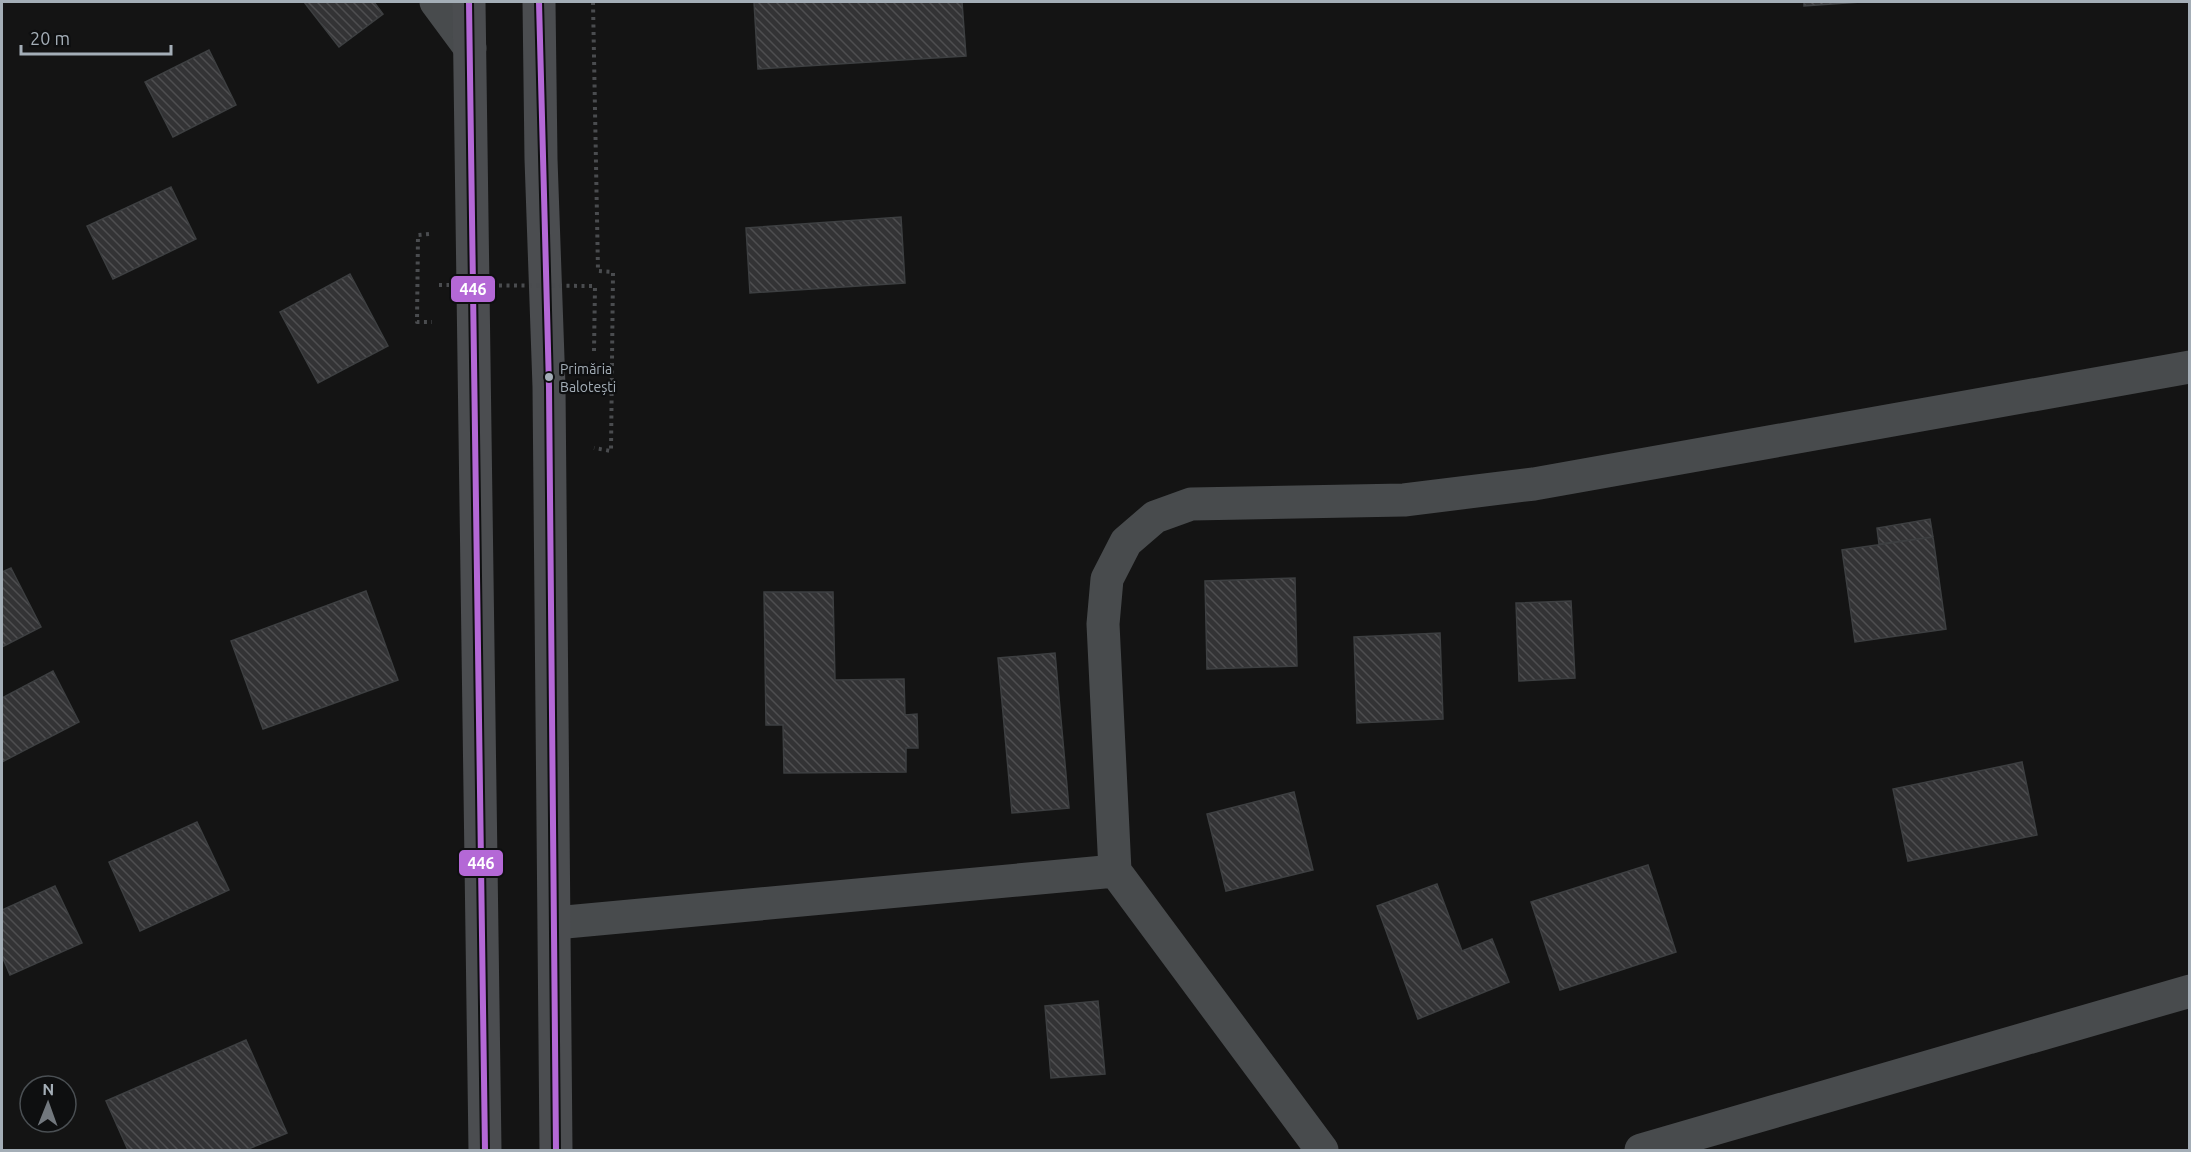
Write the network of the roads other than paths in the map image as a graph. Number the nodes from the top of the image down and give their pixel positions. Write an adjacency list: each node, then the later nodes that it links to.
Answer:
1 (436, 2): 4 (street)
2 (469, 2): 4 (highway)
3 (539, 2): 7 (highway)
4 (470, 48): 9 (highway)
5 (2190, 367): 6 (street)
6 (1115, 871): 7 (street); 11 (street)
7 (555, 923): 10 (highway)
8 (2190, 991): 12 (street)
9 (485, 1150)
10 (556, 1150)
11 (1322, 1150)
12 (1641, 1150)

